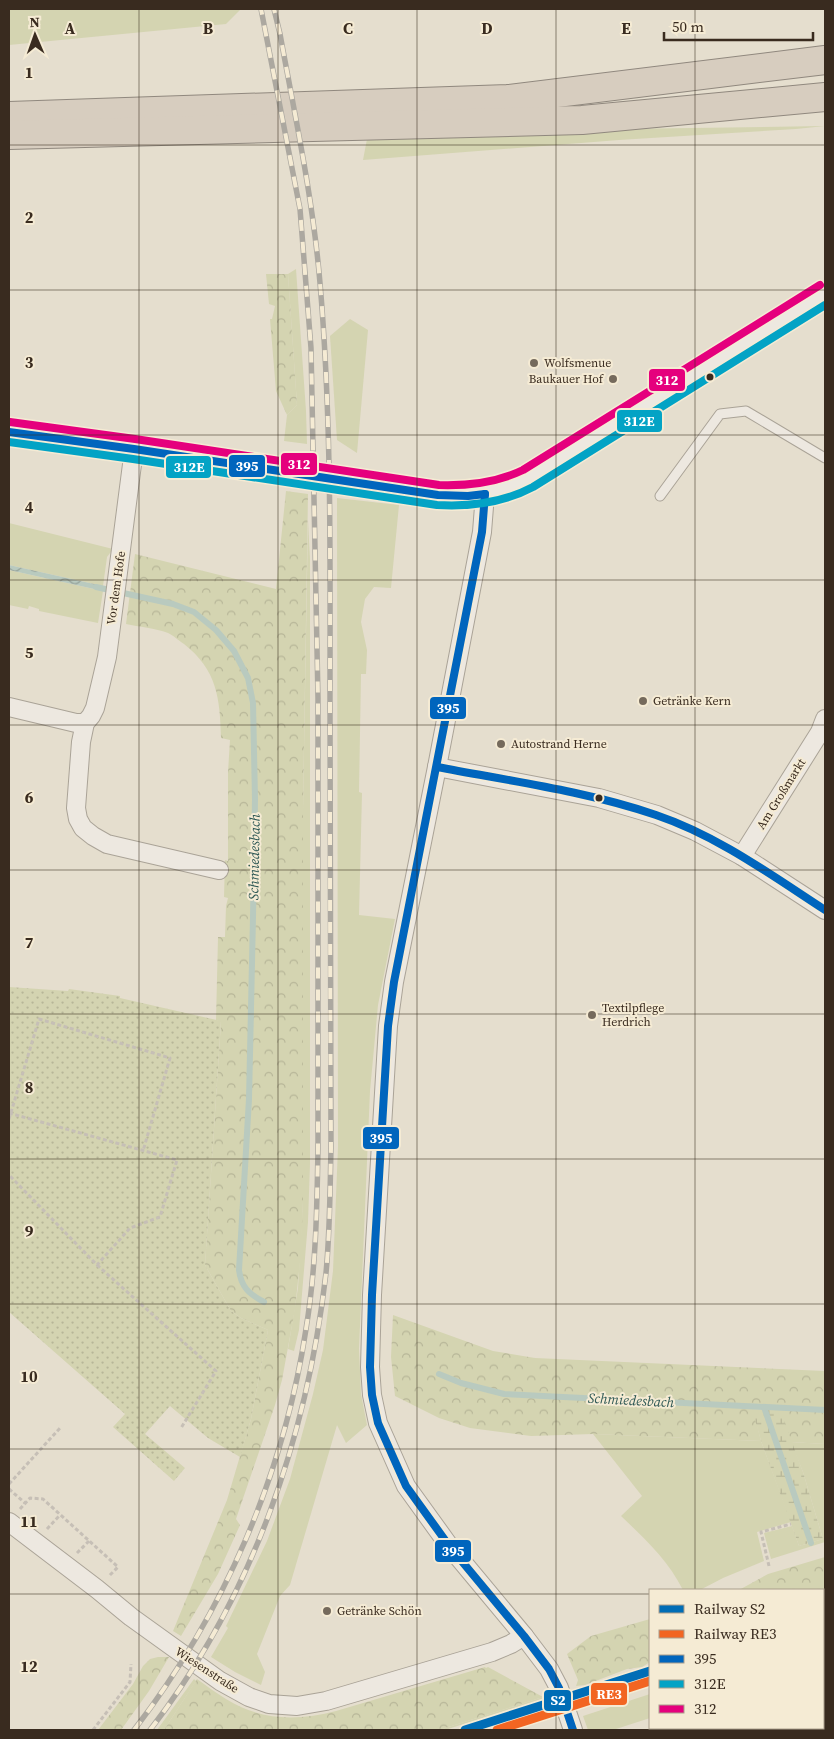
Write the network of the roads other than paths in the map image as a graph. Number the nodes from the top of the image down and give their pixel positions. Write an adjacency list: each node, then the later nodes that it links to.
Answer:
1 (825, 60): 3 (highway)
2 (825, 97): 4 (highway)
3 (9, 116)
4 (9, 136)
5 (825, 293): 9 (street)
6 (9, 432): 7 (street)
7 (134, 449): 9 (street); 12 (street, Vor dem Hofe)
8 (825, 458): 10 (lane)
9 (485, 494): 14 (street)
10 (660, 496)
11 (9, 707): 12 (street)
12 (85, 723): 16 (street, Vor dem Hofe)
13 (823, 729): 15 (street, Am Großmarkt)
14 (437, 767): 15 (street); 19 (street)
15 (742, 856): 17 (street)
16 (219, 870)
17 (825, 910)
18 (11, 1519): 19 (street, Wiesenstraße)
19 (524, 1636): 20 (street)
20 (573, 1730)

